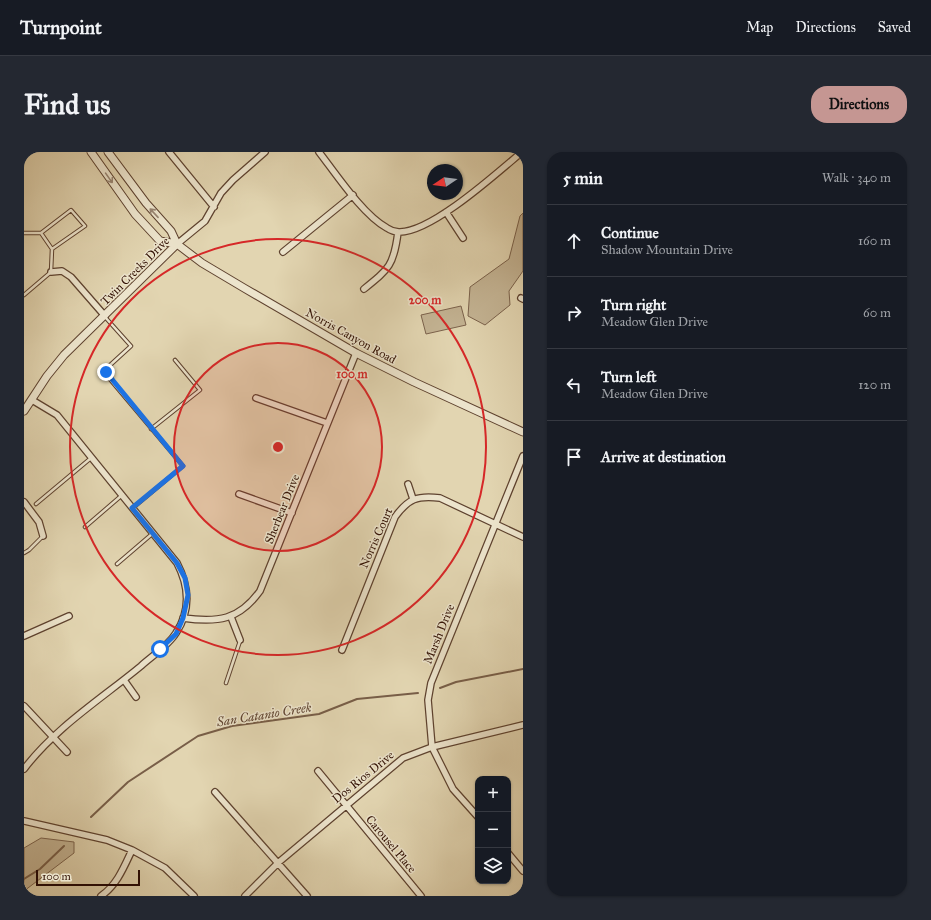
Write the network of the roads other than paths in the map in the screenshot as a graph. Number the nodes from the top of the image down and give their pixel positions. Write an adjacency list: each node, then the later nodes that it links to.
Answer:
1 (91, 152): 14 (street, Norris Canyon Road, one-way to 14)
2 (108, 152): 14 (street, Norris Canyon Road, one-way to 2)
3 (169, 152): 8 (street)
4 (265, 152): 8 (street, Twin Creeks Drive)
5 (319, 152): 7 (street)
6 (522, 152): 9 (street)
7 (353, 195): 10 (street); 16 (street)
8 (214, 207): 14 (street, Twin Creeks Drive)
9 (446, 212): 10 (street); 13 (street)
10 (398, 232): 18 (street)
11 (24, 233): 12 (lane)
12 (41, 233): 15 (lane); 15 (lane)
13 (463, 238)
14 (177, 244): 20 (street, Twin Creeks Drive); 21 (street, Norris Canyon Road)
15 (52, 249): 17 (lane)
16 (284, 252)
17 (50, 272): 19 (lane); 20 (street)
18 (364, 289)
19 (24, 295)
20 (105, 316): 24 (street, Twin Creeks Drive); 27 (lane)
21 (356, 353): 26 (street, Sherbear Drive); 28 (street, Norris Canyon Road)
22 (175, 360): 27 (lane)
23 (256, 398): 26 (street)
24 (32, 400): 25 (street, Twin Creeks Drive); 30 (street)
25 (24, 411)
26 (327, 423): 38 (street, Sherbear Drive)
27 (151, 429): 37 (lane)
28 (523, 432)
29 (523, 456): 39 (street, Marsh Drive)
30 (91, 458): 33 (street); 36 (lane)
31 (408, 484): 34 (street)
32 (239, 494): 38 (street)
33 (122, 495): 37 (street); 40 (lane)
34 (413, 499): 39 (street); 51 (street, Norris Court)
35 (24, 502): 42 (street)
36 (36, 504)
37 (132, 508): 41 (street)
38 (292, 513): 47 (street, Sherbear Drive)
39 (494, 523): 43 (street); 58 (street, Marsh Drive)
40 (85, 527)
41 (153, 533): 45 (lane); 48 (street)
42 (43, 536): 44 (lane)
43 (523, 537)
44 (24, 553)
45 (117, 564)
46 (69, 616): 49 (street)
47 (231, 617): 48 (street, Sherbear Drive); 50 (street)
48 (183, 618): 52 (street)
49 (24, 636)
50 (240, 640): 53 (lane)
51 (342, 650)
52 (124, 680): 54 (street); 57 (street)
53 (226, 683)
54 (136, 697)
55 (24, 706): 57 (street)
56 (523, 725): 58 (street, Dos Rios Drive)
57 (52, 737): 59 (street); 60 (street)
58 (432, 747): 63 (street, Dos Rios Drive); 64 (street, Marsh Drive)
59 (67, 752)
60 (24, 769)
61 (318, 771): 63 (street, Carousel Place)
62 (215, 792): 68 (street)
63 (345, 805): 68 (street, Dos Rios Drive); 74 (street, Carousel Place)
64 (475, 814)
65 (24, 821): 66 (street)
66 (132, 850): 70 (street); 71 (street)
67 (511, 857): 69 (street)
68 (278, 862): 72 (street, Dos Rios Drive); 73 (street)
69 (523, 871)
70 (101, 896)
71 (194, 896)
72 (245, 896)
73 (307, 896)
74 (421, 896)

